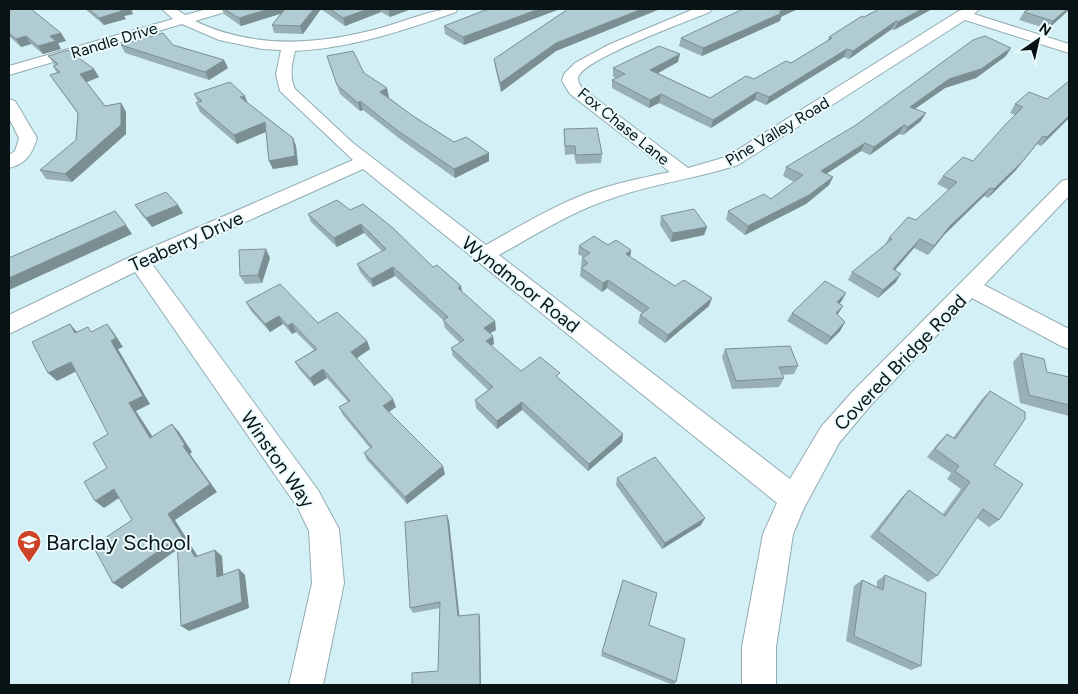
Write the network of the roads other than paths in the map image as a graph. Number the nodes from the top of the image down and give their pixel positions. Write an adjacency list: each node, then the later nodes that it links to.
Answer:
1 (168, 9): 6 (street)
2 (220, 9): 6 (street, Randle Drive)
3 (451, 9): 7 (street)
4 (705, 9): 13 (street, Fox Chase Lane)
5 (968, 12): 8 (street); 13 (street, Pine Valley Road)
6 (182, 20): 7 (street); 9 (street, Randle Drive)
7 (290, 48): 11 (street, Wyndmoor Road)
8 (1069, 49)
9 (9, 71)
10 (9, 104): 12 (street)
11 (366, 161): 15 (street, Wyndmoor Road); 16 (street, Teaberry Drive)
12 (9, 163)
13 (684, 174): 15 (street, Pine Valley Road)
14 (1069, 185): 17 (street, Covered Bridge Road)
15 (484, 255): 20 (street, Wyndmoor Road)
16 (139, 261): 18 (street, Teaberry Drive); 21 (street, Winston Way)
17 (970, 288): 19 (street); 20 (street, Covered Bridge Road)
18 (9, 324)
19 (1069, 340)
20 (794, 499): 22 (street, Covered Bridge Road)
21 (306, 685)
22 (759, 685)

